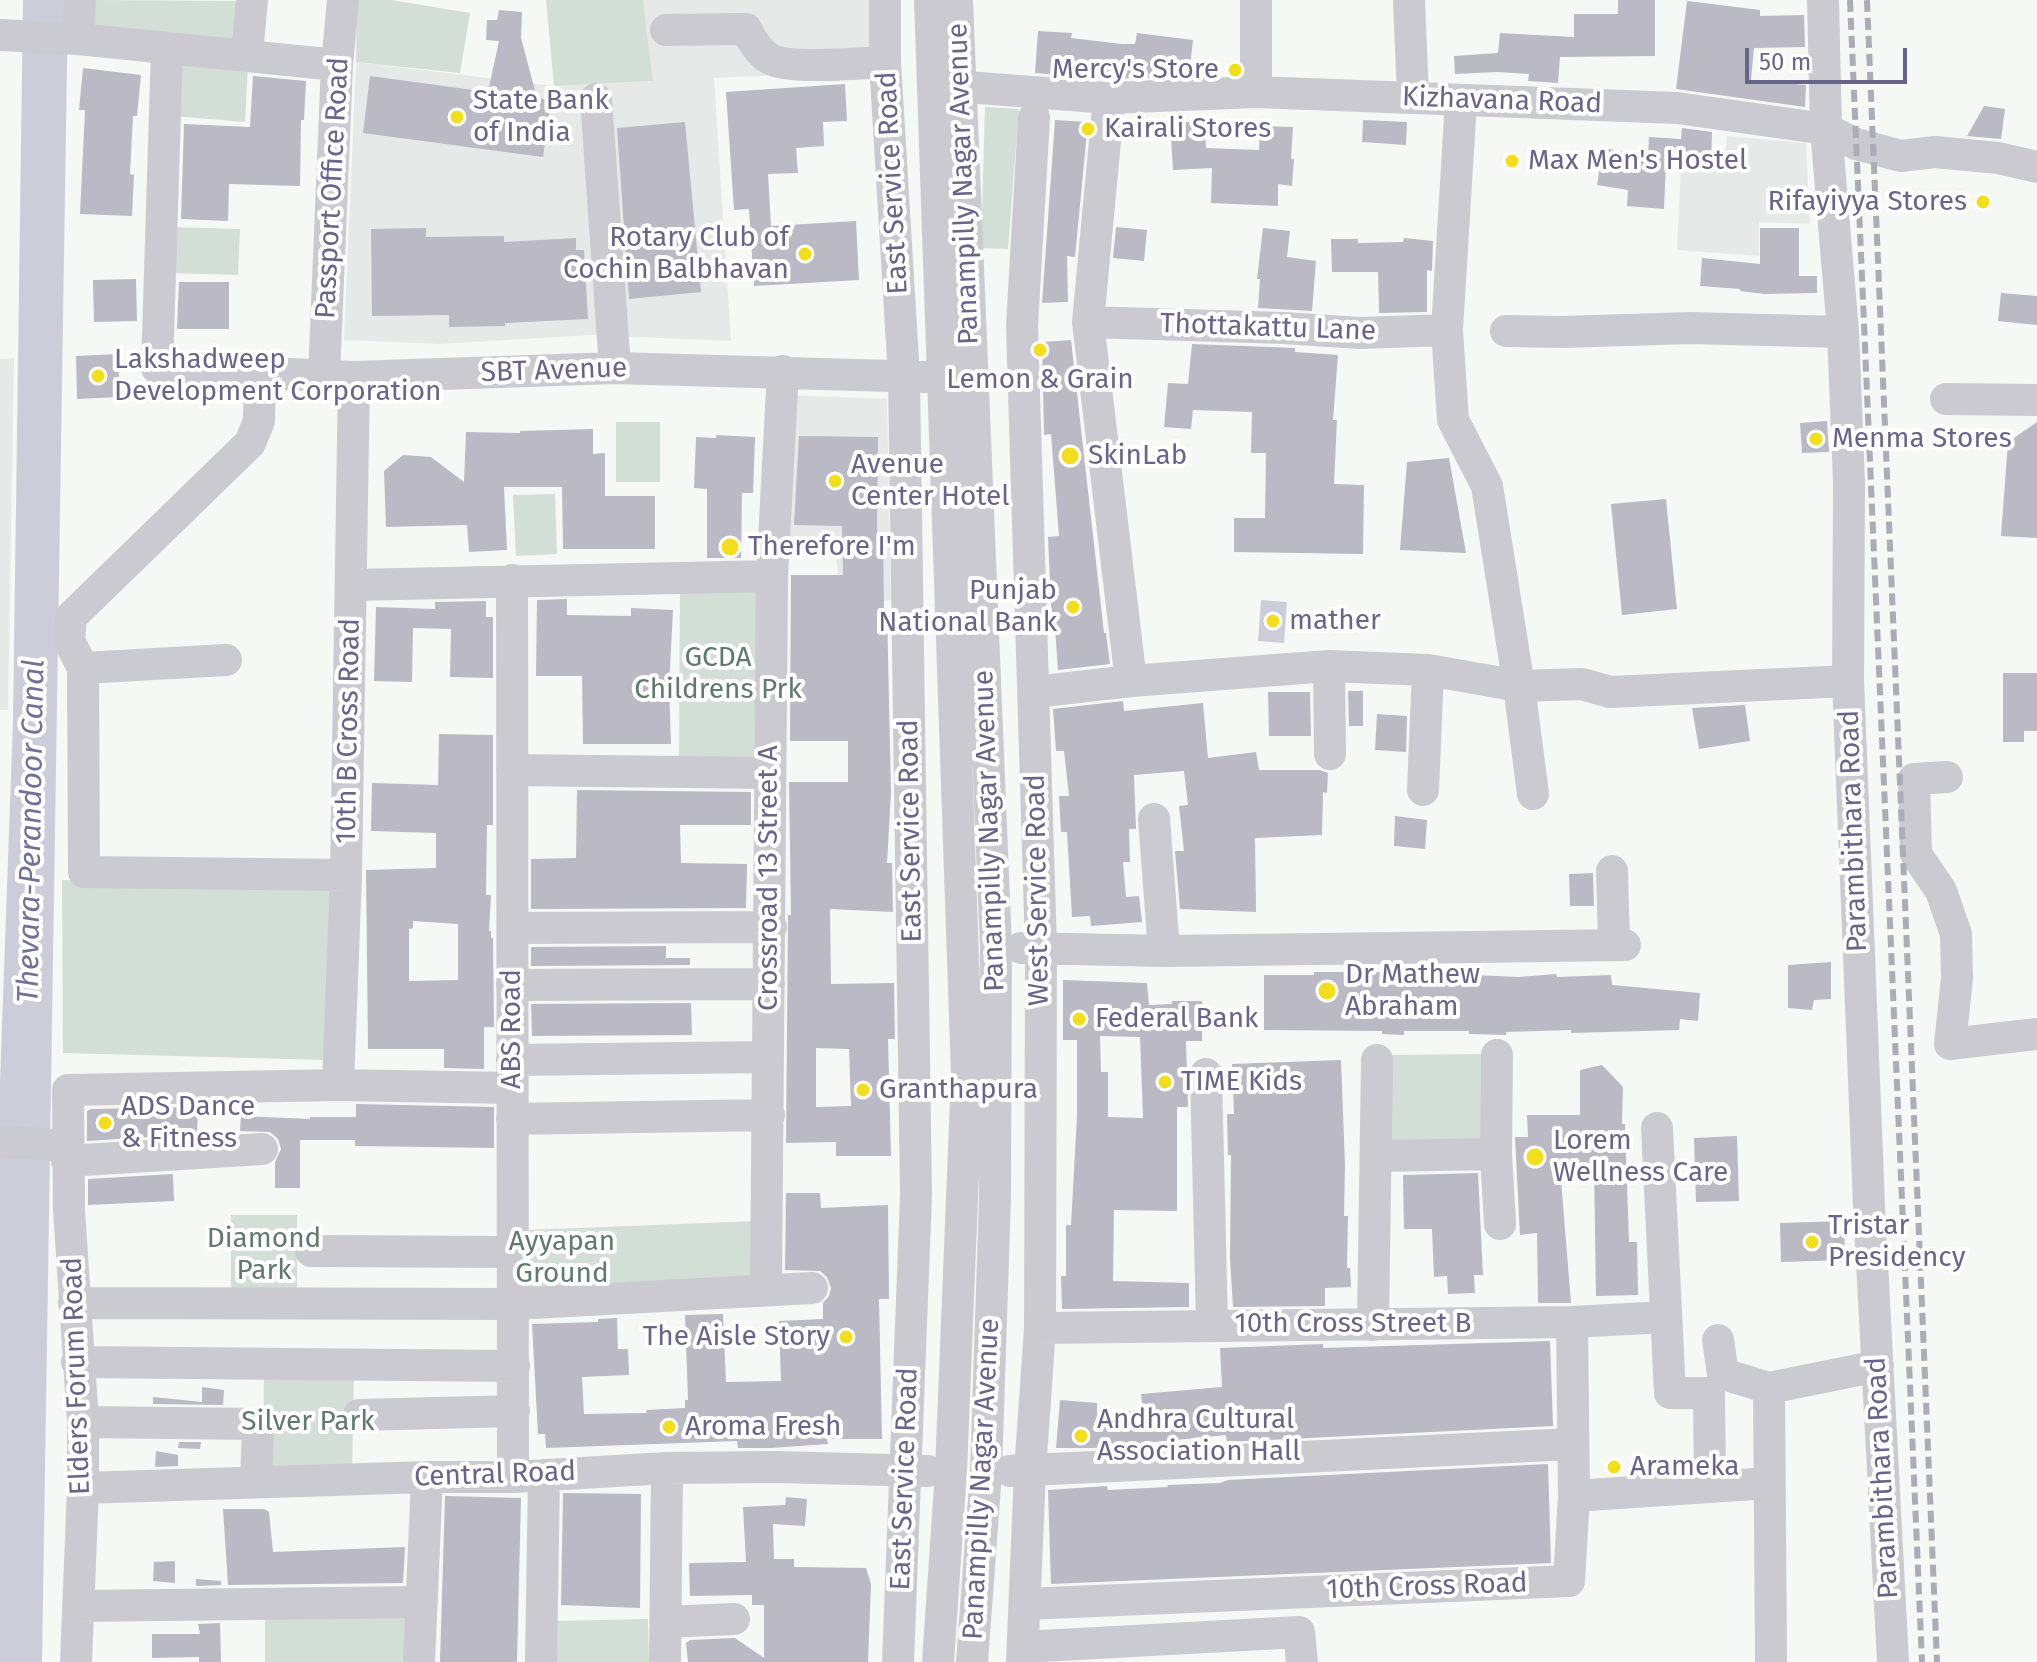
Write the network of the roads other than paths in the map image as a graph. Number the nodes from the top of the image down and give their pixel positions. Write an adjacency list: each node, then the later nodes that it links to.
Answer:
1 (80, 0): 12 (street)
2 (252, 0): 14 (street)
3 (343, 0): 16 (street, Passport Office Road)
4 (885, 0): 15 (street, East Service Road)
5 (930, 0): 18 (street, Panampilly Nagar Avenue)
6 (957, 0): 18 (street, Panampilly Nagar Avenue)
7 (1256, 0): 17 (street)
8 (1409, 0): 20 (street)
9 (1823, 0): 25 (street, Parambithara Road)
10 (666, 30): 15 (street)
11 (2, 35): 12 (street)
12 (78, 39): 13 (street)
13 (167, 48): 14 (street); 33 (street, SBT Avenue)
14 (247, 54): 16 (street)
15 (885, 62): 23 (street, East Service Road)
16 (337, 65): 35 (street, Passport Office Road)
17 (1256, 92): 19 (street, Kizhavana Road); 20 (street, Kizhavana Road)
18 (942, 93): 19 (street, Kizhavana Road); 23 (street, Kizhavana Road); 34 (street, Panampilly Nagar Avenue)
19 (1109, 98): 27 (street)
20 (1413, 98): 22 (street, Kizhavana Road)
21 (596, 99): 31 (street)
22 (1461, 101): 25 (street, Kizhavana Road); 28 (street)
23 (888, 110): 36 (street, East Service Road)
24 (1034, 118): 49 (street, West Service Road)
25 (1826, 129): 26 (street, Kizhavana Road); 30 (street, Parambithara Road)
26 (2037, 167)
27 (1088, 322): 28 (street, Thottakattu Lane); 46 (street)
28 (1447, 330): 48 (street)
29 (1506, 331): 30 (street)
30 (1843, 332): 47 (street, Parambithara Road)
31 (615, 368): 32 (street, SBT Avenue); 35 (street, SBT Avenue)
32 (783, 371): 36 (street, SBT Avenue); 39 (street, Crossroad 13 Street A)
33 (260, 372): 35 (street, SBT Avenue); 44 (street)
34 (957, 376): 36 (street, SBT Avenue); 50 (street, Panampilly Nagar Avenue); 103 (street, Panampilly Nagar Avenue)
35 (339, 377): 41 (street, 10th B Cross Road)
36 (904, 377): 105 (street, East Service Road)
37 (1946, 399): 38 (street)
38 (2037, 400)
39 (772, 576): 40 (street); 53 (street, Crossroad 13 Street A)
40 (512, 580): 41 (street); 52 (street, ABS Road)
41 (352, 585): 59 (street, 10th B Cross Road)
42 (226, 660): 44 (street)
43 (1329, 666): 45 (street); 46 (street); 51 (street)
44 (83, 668): 59 (street)
45 (1428, 670): 48 (street); 55 (street)
46 (1131, 681): 49 (street)
47 (1848, 681): 48 (street); 96 (street, Parambithara Road)
48 (1519, 686): 56 (street)
49 (1035, 704): 50 (street); 63 (street, West Service Road)
50 (988, 718): 62 (street, Panampilly Nagar Avenue)
51 (1330, 754)
52 (512, 770): 53 (street); 61 (street, ABS Road)
53 (770, 773): 60 (street, Crossroad 13 Street A)
54 (1947, 777): 67 (street)
55 (1423, 790)
56 (1533, 794)
57 (1154, 819): 64 (street)
58 (1612, 871): 64 (street)
59 (346, 875): 73 (street, 10th B Cross Road)
60 (771, 927): 61 (street); 65 (street, Crossroad 13 Street A)
61 (513, 928): 66 (street, ABS Road)
62 (996, 948): 63 (street); 106 (street, Panampilly Nagar Avenue)
63 (1041, 948): 64 (street); 92 (street, West Service Road)
64 (1164, 951)
65 (769, 984): 66 (street); 68 (street, Crossroad 13 Street A)
66 (512, 985): 72 (street, ABS Road)
67 (2037, 1034)
68 (768, 1049): 72 (street); 74 (street, Crossroad 13 Street A)
69 (1377, 1060): 80 (street)
70 (1206, 1074): 90 (street)
71 (1500, 1074): 79 (street)
72 (512, 1077): 73 (street); 74 (street); 83 (street, ABS Road)
73 (338, 1085): 78 (street, Elders Forum Road)
74 (769, 1115): 84 (street, Crossroad 13 Street A)
75 (1657, 1128): 88 (street)
76 (0, 1141): 78 (street)
77 (262, 1149): 78 (street)
78 (67, 1153): 86 (street, Elders Forum Road)
79 (1496, 1154): 80 (street); 81 (street)
80 (1376, 1156): 91 (street)
81 (1500, 1224)
82 (311, 1251): 83 (street)
83 (512, 1252): 87 (street, ABS Road)
84 (766, 1288): 85 (street); 87 (street)
85 (812, 1288)
86 (74, 1303): 87 (street); 94 (street, Elders Forum Road)
87 (513, 1304): 95 (street, ABS Road)
88 (1666, 1317): 89 (street, 10th Cross Street B); 111 (street)
89 (1572, 1322): 91 (street, 10th Cross Street B); 101 (street, 10th Cross Road)
90 (1212, 1325): 91 (street, 10th Cross Street B); 92 (street, 10th Cross Street B)
91 (1373, 1325)
92 (1040, 1328): 104 (street, West Service Road)
93 (1718, 1340): 97 (street)
94 (77, 1362): 95 (street); 100 (street, Elders Forum Road)
95 (514, 1366): 98 (street, ABS Road)
96 (1878, 1366): 97 (street); 129 (street, Parambithara Road)
97 (1769, 1388): 110 (street)
98 (514, 1411): 99 (street); 107 (street, ABS Road)
99 (359, 1415)
100 (83, 1422): 109 (street); 112 (street, Elders Forum Road)
101 (1573, 1444): 104 (street); 113 (street, 10th Cross Road)
102 (667, 1468): 105 (street, Central Road); 107 (street, Central Road); 118 (street)
103 (951, 1471): 105 (street, Central Road); 106 (street, Central Road); 125 (street, Panampilly Nagar Avenue)
104 (1030, 1471): 106 (street); 115 (street, West Service Road)
105 (906, 1472): 124 (street, East Service Road)
106 (986, 1472): 126 (street, Panampilly Nagar Avenue)
107 (528, 1476): 108 (street, Central Road); 122 (street, ABS Road)
108 (427, 1477): 109 (street, Central Road); 114 (street)
109 (256, 1482): 112 (street, Central Road)
110 (1769, 1483): 111 (street); 128 (street)
111 (1710, 1487): 113 (street)
112 (83, 1488): 116 (street, Elders Forum Road)
113 (1574, 1496): 115 (street, 10th Cross Road)
114 (420, 1602): 116 (street); 121 (street)
115 (1025, 1604): 119 (street, West Service Road)
116 (79, 1606): 120 (street, Elders Forum Road)
117 (734, 1619): 118 (street)
118 (666, 1622): 123 (street)
119 (1023, 1655): 127 (street)
120 (76, 1662)
121 (419, 1662)
122 (541, 1662)
123 (665, 1662)
124 (898, 1662)
125 (938, 1662)
126 (972, 1662)
127 (1302, 1662)
128 (1771, 1662)
129 (1893, 1662)

